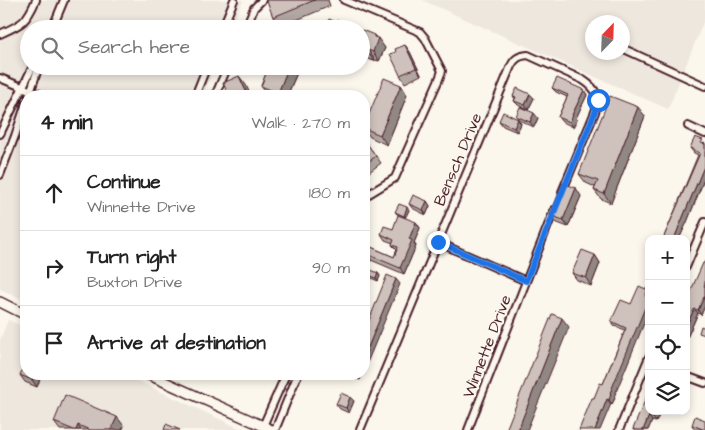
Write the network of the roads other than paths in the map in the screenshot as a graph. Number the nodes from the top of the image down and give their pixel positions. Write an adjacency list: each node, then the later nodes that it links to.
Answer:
1 (36, 0): 6 (street)
2 (64, 0): 7 (street)
3 (234, 0): 8 (street)
4 (262, 0): 9 (street)
5 (344, 0): 30 (street)
6 (25, 20)
7 (56, 20)
8 (226, 20)
9 (249, 20)
10 (20, 24): 11 (street)
11 (0, 34)
12 (630, 52): 18 (street)
13 (31, 75): 20 (street)
14 (35, 75): 21 (street)
15 (203, 75): 22 (street)
16 (224, 75): 23 (street)
17 (0, 78): 19 (street)
18 (705, 86)
19 (25, 90)
20 (27, 90)
21 (27, 90)
22 (197, 90)
23 (218, 90)
24 (20, 99): 27 (street)
25 (20, 121): 29 (street)
26 (688, 126): 28 (street)
27 (0, 134)
28 (705, 134)
29 (0, 175)
30 (370, 193)
31 (560, 197): 34 (street, Bensch Drive)
32 (556, 206): 36 (street, Winnette Drive)
33 (705, 222): 35 (street)
34 (438, 242): 36 (street); 46 (street, Bensch Drive)
35 (690, 258)
36 (526, 281): 47 (street, Winnette Drive)
37 (0, 302): 38 (main road)
38 (20, 312)
39 (645, 366): 48 (street)
40 (690, 377): 44 (street)
41 (160, 380): 45 (main road)
42 (284, 380): 45 (street)
43 (295, 380): 45 (street)
44 (705, 383)
45 (270, 429)
46 (360, 430)
47 (468, 430)
48 (619, 430)

